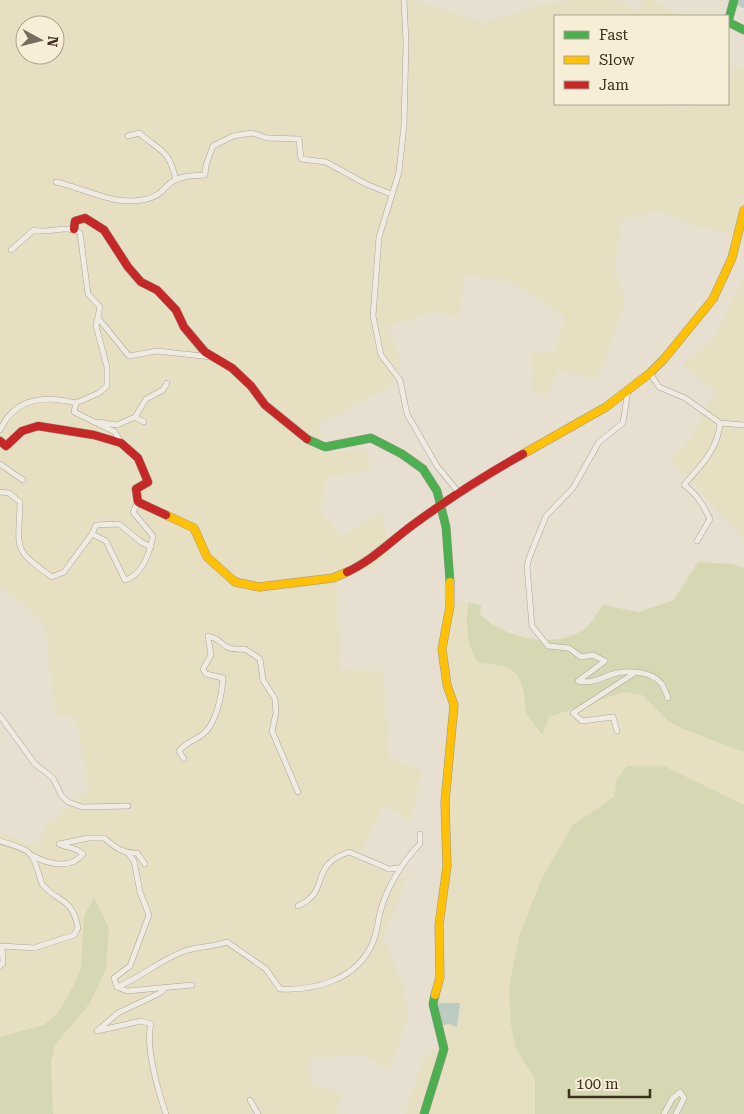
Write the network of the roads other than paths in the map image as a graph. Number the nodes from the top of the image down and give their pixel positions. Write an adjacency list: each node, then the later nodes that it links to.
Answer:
1 (404, 0): 9 (street)
2 (734, 0): 3 (street)
3 (729, 16)
4 (729, 22): 5 (street)
5 (744, 30)
6 (128, 136): 7 (street)
7 (176, 180): 8 (street); 9 (street)
8 (56, 182)
9 (391, 194): 30 (street)
10 (744, 210): 15 (street)
11 (74, 229): 12 (street); 13 (street); 14 (street)
12 (11, 250)
13 (98, 318): 14 (street); 18 (street)
14 (214, 358): 32 (street)
15 (650, 373): 17 (street); 22 (street)
16 (167, 384): 19 (street)
17 (628, 390): 30 (street); 36 (street)
18 (76, 403): 20 (street); 24 (street)
19 (135, 416): 20 (street); 21 (street)
20 (90, 420): 26 (street)
21 (144, 422)
22 (720, 423): 23 (street); 34 (street)
23 (744, 425)
24 (0, 430)
25 (0, 442): 26 (street)
26 (121, 442): 31 (street)
27 (0, 464): 28 (street)
28 (24, 480)
29 (0, 492): 33 (street)
30 (460, 494): 32 (street)
31 (138, 502): 32 (street); 35 (street)
32 (441, 507): 57 (street)
33 (92, 534): 35 (street); 35 (street)
34 (697, 541)
35 (151, 547)
36 (635, 672): 37 (street); 39 (street)
37 (668, 698)
38 (0, 716): 42 (street)
39 (617, 731)
40 (184, 759): 41 (street)
41 (298, 792)
42 (128, 806)
43 (420, 834): 48 (street)
44 (0, 841): 46 (street)
45 (128, 853): 46 (street); 47 (street); 52 (street)
46 (32, 856): 50 (street)
47 (145, 864)
48 (400, 868): 49 (street); 52 (street)
49 (298, 906)
50 (0, 966)
51 (192, 985): 53 (street)
52 (117, 987): 53 (street)
53 (165, 988): 55 (street)
54 (250, 1100): 56 (street)
55 (166, 1114)
56 (258, 1114)
57 (424, 1114)
58 (664, 1114): 59 (street)
59 (676, 1114)

